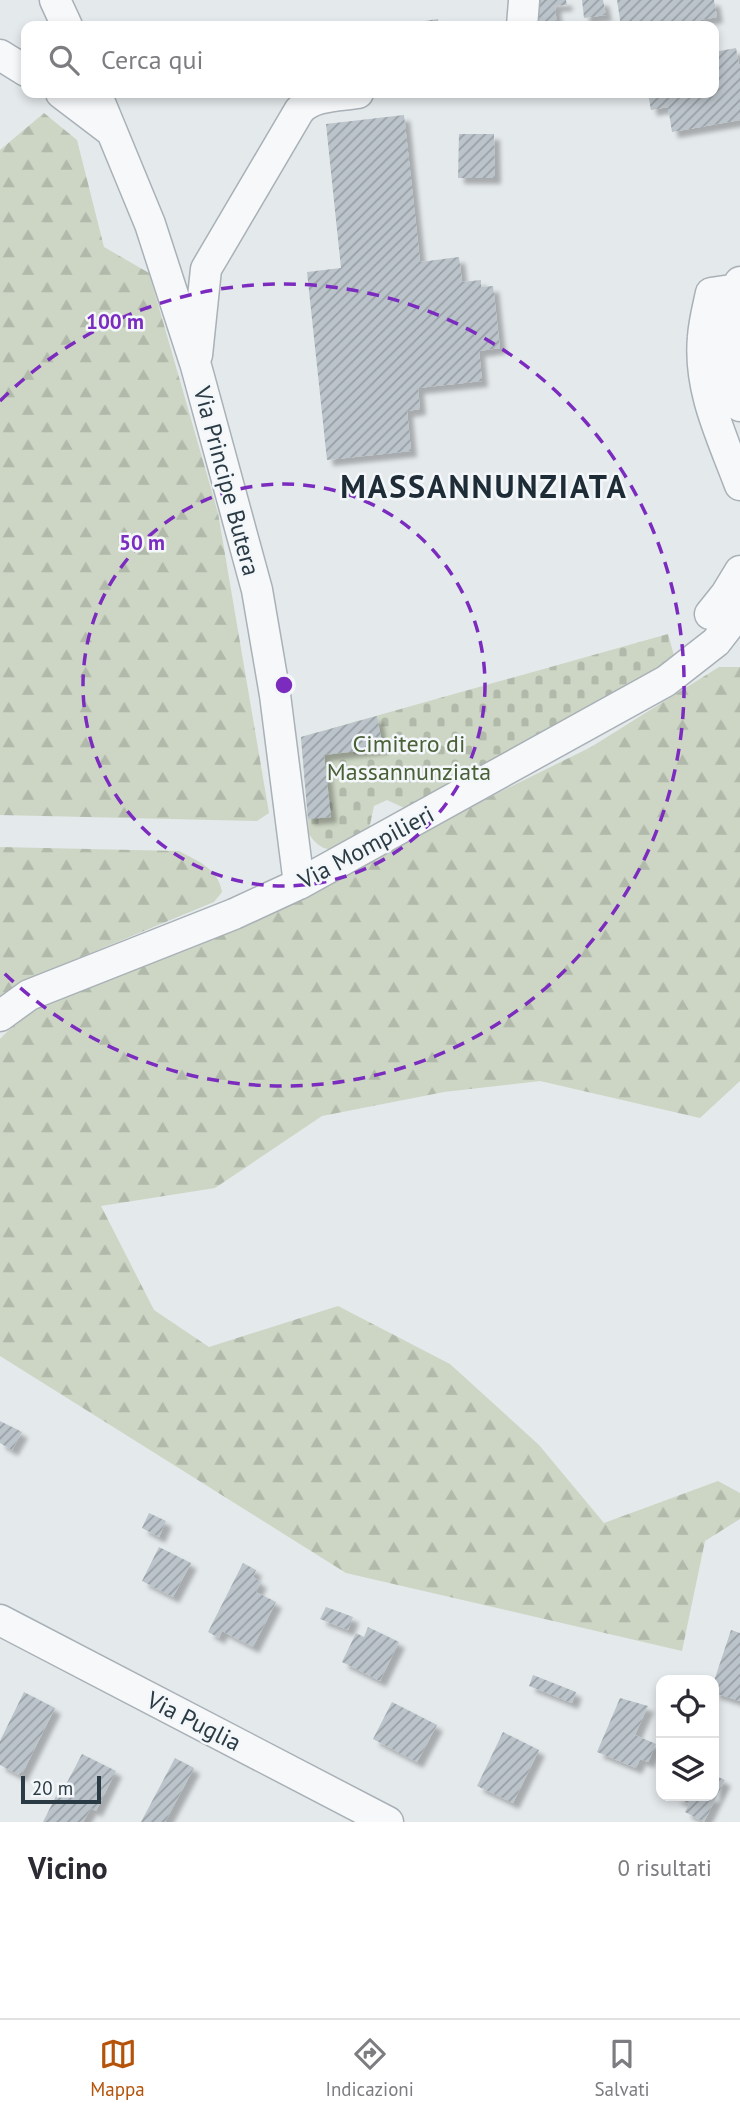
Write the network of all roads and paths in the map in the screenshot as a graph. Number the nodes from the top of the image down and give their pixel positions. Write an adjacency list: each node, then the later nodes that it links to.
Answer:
1 (55, 0): 2 (street)
2 (65, 21)
3 (68, 98): 6 (street)
4 (98, 98): 6 (street, Via Principe Butera)
5 (327, 98): 8 (street)
6 (111, 131): 8 (street, Via Principe Butera)
7 (739, 286): 9 (street); 10 (street)
8 (196, 366): 14 (street, Via Principe Butera)
9 (740, 406)
10 (740, 485)
11 (740, 571): 13 (street)
12 (740, 611): 14 (street, Via Mompilieri)
13 (710, 614)
14 (299, 884): 15 (street, Via Mompilieri)
15 (0, 1016)
16 (0, 1620): 17 (street, Via Puglia)
17 (388, 1822)

